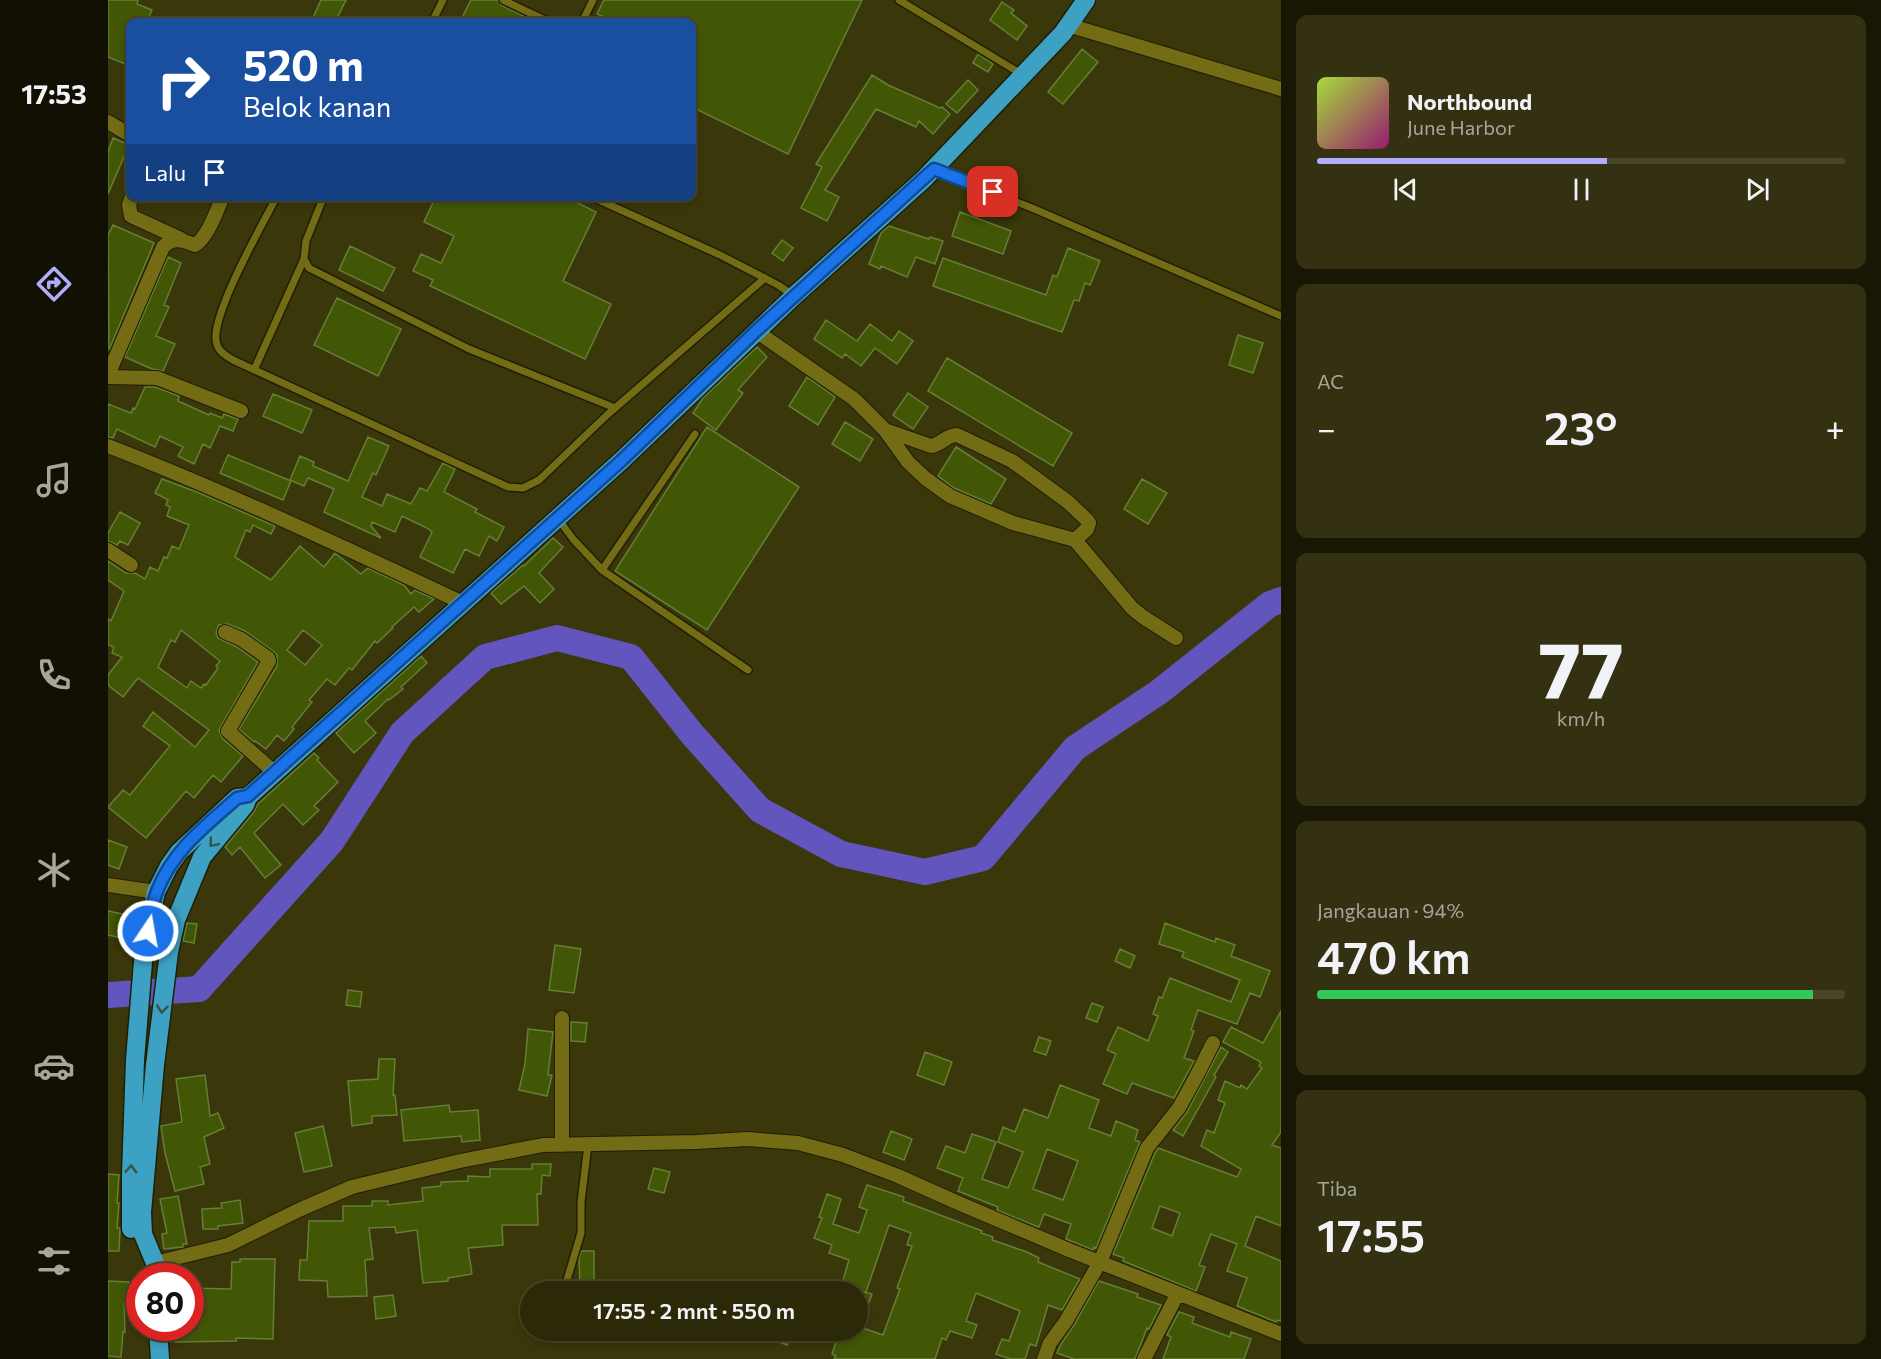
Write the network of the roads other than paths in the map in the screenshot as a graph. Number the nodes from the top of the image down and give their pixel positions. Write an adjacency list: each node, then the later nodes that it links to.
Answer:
1 (443, 0): 6 (lane)
2 (503, 0): 7 (lane)
3 (593, 0): 8 (lane)
4 (899, 0): 10 (lane)
5 (1086, 0): 9 (highway)
6 (434, 18)
7 (541, 18)
8 (584, 18)
9 (1068, 25): 10 (highway); 11 (street)
10 (1023, 75): 14 (highway)
11 (1281, 89)
12 (108, 122): 13 (street)
13 (126, 133)
14 (934, 169): 23 (highway); 24 (lane)
15 (130, 201): 20 (street)
16 (221, 201): 20 (street)
17 (275, 201): 26 (lane)
18 (322, 201): 21 (lane)
19 (601, 201): 22 (lane)
20 (181, 239): 27 (street)
21 (304, 259): 26 (lane); 28 (lane)
22 (765, 278): 23 (lane); 28 (lane)
23 (794, 296): 25 (highway)
24 (1281, 316)
25 (756, 331): 30 (street); 33 (highway)
26 (254, 370): 28 (lane)
27 (108, 376): 29 (street)
28 (615, 408)
29 (241, 411)
30 (885, 430): 34 (street); 34 (street)
31 (695, 434): 37 (lane)
32 (108, 446): 38 (street)
33 (557, 517): 37 (lane); 38 (highway)
34 (1075, 540): 40 (street)
35 (108, 550): 36 (street)
36 (131, 565)
37 (602, 570): 41 (lane)
38 (463, 603): 42 (highway)
39 (225, 632): 42 (street)
40 (1176, 638)
41 (748, 670)
42 (274, 773): 43 (highway)
43 (248, 796): 45 (highway); 50 (highway, one-way to 50)
44 (108, 885): 45 (street)
45 (156, 892): 50 (highway, one-way to 45)
46 (562, 1018): 48 (street)
47 (1213, 1043): 51 (street)
48 (562, 1145): 49 (street); 53 (street)
49 (588, 1145): 51 (street); 54 (lane)
50 (146, 1240): 52 (highway)
51 (1100, 1262): 55 (street); 59 (street)
52 (153, 1263)
53 (175, 1263)
54 (567, 1281)
55 (1178, 1293): 56 (street); 60 (street)
56 (1281, 1334)
57 (159, 1341): 58 (highway)
58 (160, 1359)
59 (1044, 1359)
60 (1144, 1359)

